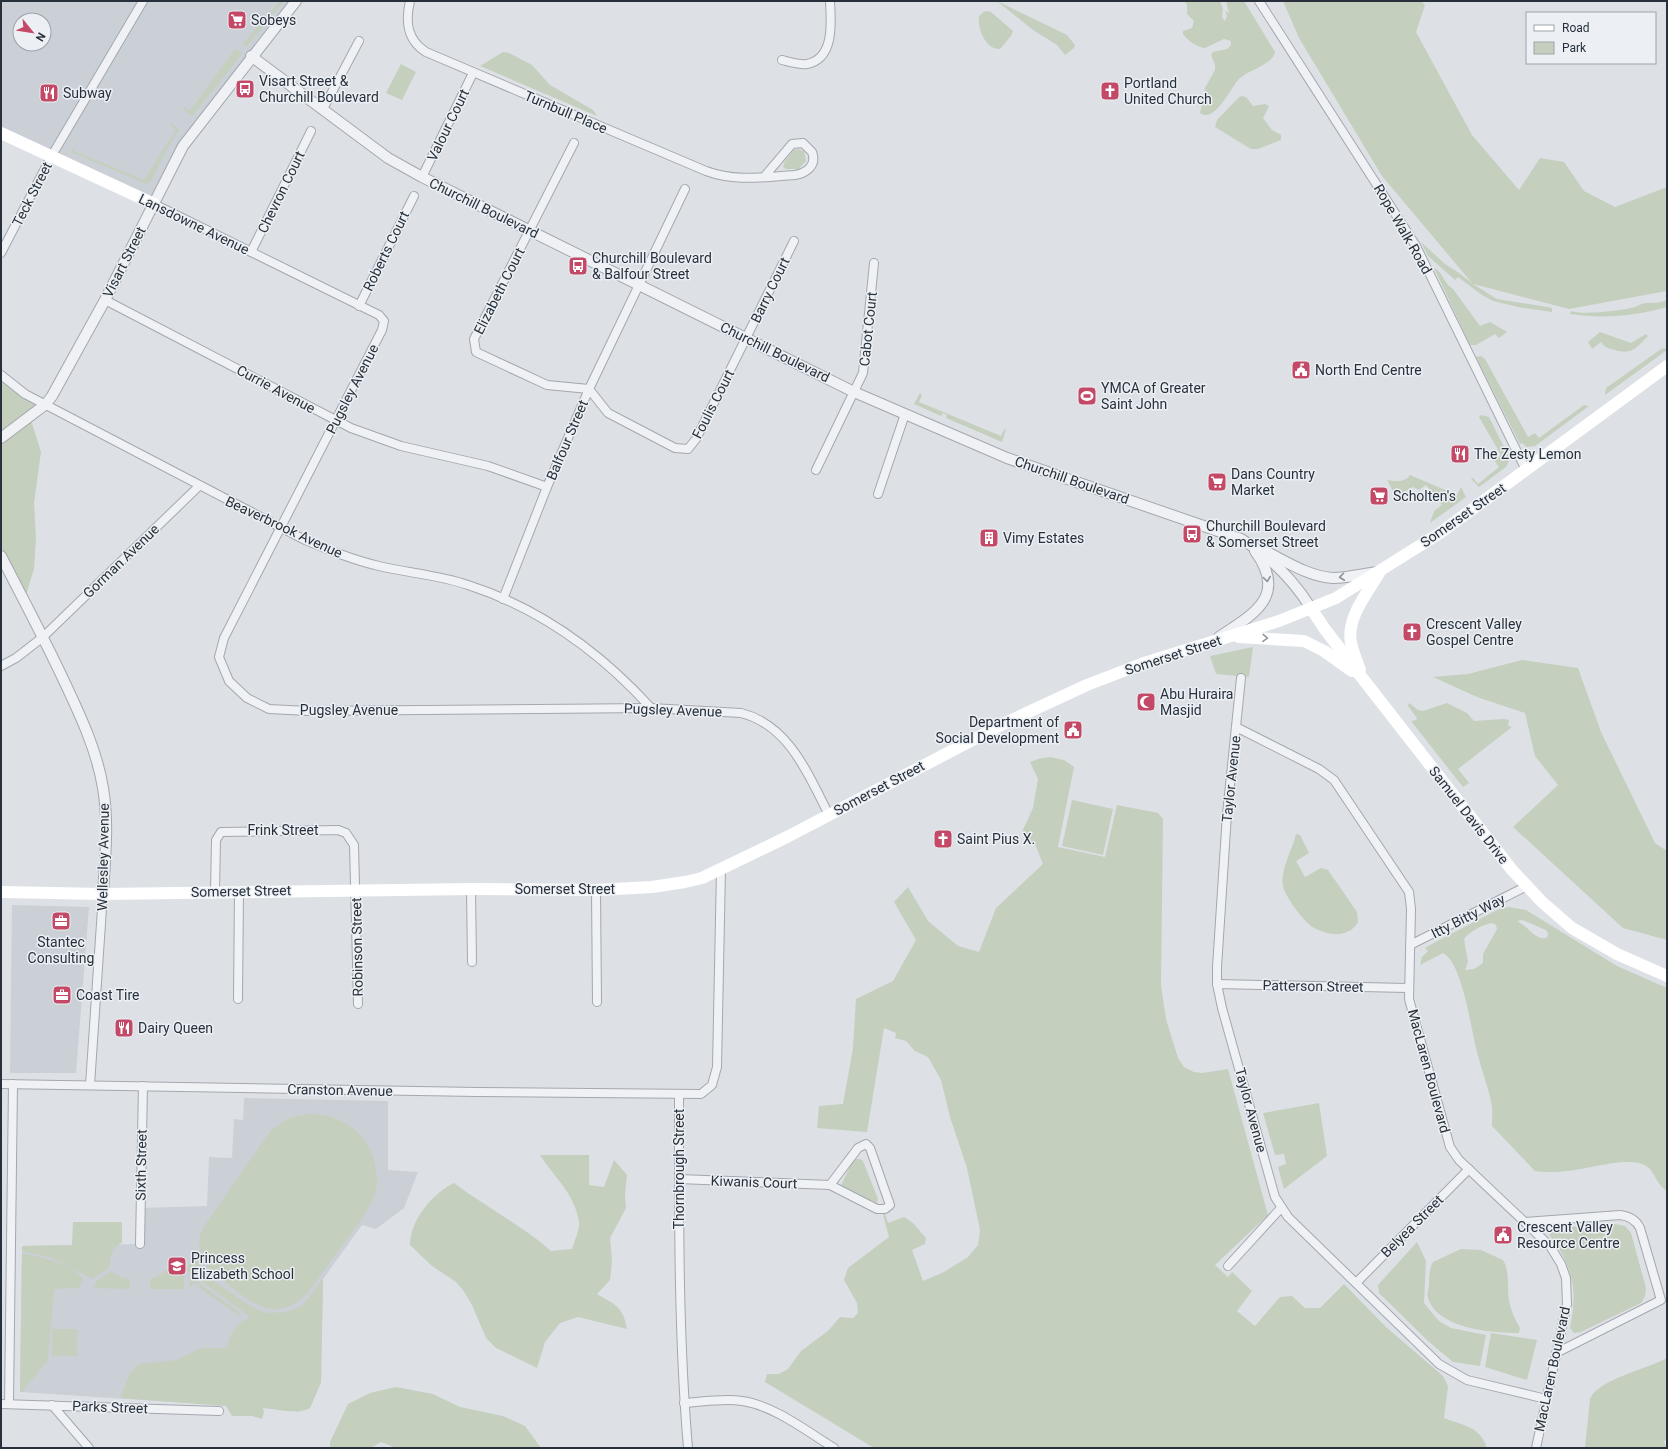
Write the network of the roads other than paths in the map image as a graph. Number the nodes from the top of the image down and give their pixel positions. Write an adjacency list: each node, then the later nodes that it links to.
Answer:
1 (142, 1): 14 (street, Teck Street)
2 (296, 1): 7 (street, Visart Street)
3 (410, 1): 9 (street, Turnbull Place)
4 (830, 1): 8 (street)
5 (1259, 1): 39 (street, Rope Walk Road)
6 (359, 41): 10 (street)
7 (252, 56): 10 (street, Churchill Boulevard); 19 (street, Visart Street)
8 (782, 60)
9 (473, 73): 15 (street, Valour Court); 16 (street, Turnbull Place)
10 (323, 110): 15 (street, Churchill Boulevard)
11 (311, 131): 22 (street, Chevron Court)
12 (1, 133): 14 (main road, Lansdowne Avenue)
13 (574, 143): 20 (street)
14 (51, 157): 19 (main road, Lansdowne Avenue); 23 (street, Teck Street)
15 (422, 177): 20 (street, Churchill Boulevard)
16 (764, 177): 16 (street, Turnbull Place)
17 (685, 189): 25 (street, Balfour Street)
18 (414, 196): 27 (street, Roberts Court)
19 (154, 204): 22 (street, Lansdowne Avenue); 26 (street, Visart Street)
20 (529, 231): 25 (street, Churchill Boulevard); 32 (street, Elizabeth Court)
21 (794, 241): 29 (street, Barry Court)
22 (251, 252): 27 (street, Lansdowne Avenue)
23 (1, 253)
24 (874, 263): 33 (street, Cabot Court)
25 (639, 285): 29 (street, Churchill Boulevard); 32 (street, Balfour Street)
26 (105, 300): 34 (street, Visart Street); 36 (street, Currie Avenue)
27 (359, 306): 28 (street, Lansdowne Avenue)
28 (384, 321): 36 (street, Pugsley Avenue)
29 (746, 338): 32 (street, Foulis Court); 33 (street, Churchill Boulevard)
30 (1667, 366): 39 (main road, Somerset Street)
31 (1, 375): 34 (street, Beaverbrook Avenue)
32 (589, 389): 41 (street, Balfour Street)
33 (854, 392): 35 (street, Churchill Boulevard); 38 (street, Cabot Court)
34 (46, 404): 37 (street, Visart Street); 40 (street, Beaverbrook Avenue)
35 (905, 414): 42 (street); 44 (street, Churchill Boulevard)
36 (336, 421): 41 (street, Currie Avenue); 43 (street, Pugsley Avenue)
37 (1, 438)
38 (816, 470)
39 (1526, 470): 46 (main road, Somerset Street)
40 (199, 486): 43 (street, Beaverbrook Avenue); 50 (street, Gorman Avenue)
41 (547, 488): 47 (street, Balfour Street)
42 (878, 494)
43 (282, 526): 47 (street, Beaverbrook Avenue); 55 (street, Pugsley Avenue)
44 (1250, 545): 46 (street, one-way to 44); 48 (street, Churchill Boulevard); 51 (street, one-way to 51)
45 (1, 556): 50 (street, Wellesley Avenue)
46 (1380, 571): 48 (main road, Somerset Street); 54 (main road)
47 (503, 599): 55 (street, Beaverbrook Avenue)
48 (1311, 608): 49 (main road, Somerset Street); 54 (main road, Samuel Davis Drive)
49 (1231, 636): 51 (main road, Somerset Street); 54 (main road, one-way to 54)
50 (43, 637): 52 (street, Gorman Avenue); 66 (street, Wellesley Avenue)
51 (1213, 642): 57 (main road, Somerset Street)
52 (1, 666)
53 (1241, 678): 56 (street, Taylor Avenue)
54 (1362, 679): 59 (main road, Samuel Davis Drive)
55 (652, 708): 57 (street, Pugsley Avenue)
56 (1236, 727): 67 (street, MacLaren Boulevard); 70 (street, Taylor Avenue)
57 (829, 815): 58 (main road, Somerset Street)
58 (721, 869): 62 (main road, Somerset Street); 79 (street, Thornbrough Street)
59 (1527, 886): 67 (street, Itty Bitty Way); 69 (main road, Samuel Davis Drive)
60 (472, 889): 61 (main road, Somerset Street); 62 (main road, Somerset Street); 68 (street)
61 (356, 890): 63 (street, Frink Street); 64 (main road, Somerset Street); 74 (street, Robinson Street)
62 (596, 890): 73 (street)
63 (214, 891): 64 (main road, Somerset Street); 66 (main road, Somerset Street)
64 (239, 891): 72 (street)
65 (1, 892): 66 (main road, Somerset Street)
66 (103, 894): 77 (street, Wellesley Avenue)
67 (1410, 945): 71 (street, MacLaren Boulevard)
68 (472, 962)
69 (1667, 976)
70 (1218, 984): 71 (street, Patterson Street); 83 (street, Taylor Avenue)
71 (1408, 988): 80 (street, MacLaren Boulevard)
72 (238, 999)
73 (597, 1002)
74 (358, 1004)
75 (1, 1084): 76 (street, Cranston Avenue)
76 (13, 1084): 77 (street, Cranston Avenue); 91 (street)
77 (90, 1084): 78 (street, Cranston Avenue)
78 (143, 1086): 79 (street, Cranston Avenue); 85 (street, Sixth Street)
79 (679, 1095): 81 (street, Thornbrough Street)
80 (1469, 1169): 84 (street, MacLaren Boulevard); 87 (street, Belyea Street)
81 (679, 1179): 82 (street, Kiwanis Court); 90 (street, Thornbrough Street)
82 (830, 1185): 82 (street, Kiwanis Court)
83 (1281, 1208): 86 (street); 87 (street, Taylor Avenue)
84 (1525, 1222): 88 (street, MacLaren Boulevard); 88 (street)
85 (140, 1244)
86 (1228, 1266)
87 (1356, 1283): 89 (street, Taylor Avenue)
88 (1556, 1353): 89 (street, MacLaren Boulevard)
89 (1546, 1399): 97 (street, MacLaren Boulevard)
90 (684, 1403): 95 (street, Thornbrough Street); 96 (street)
91 (5, 1404): 92 (street, Parks Street)
92 (52, 1405): 93 (street, Parks Street); 94 (street)
93 (219, 1411)
94 (90, 1448)
95 (688, 1448)
96 (834, 1448)
97 (1536, 1448)

